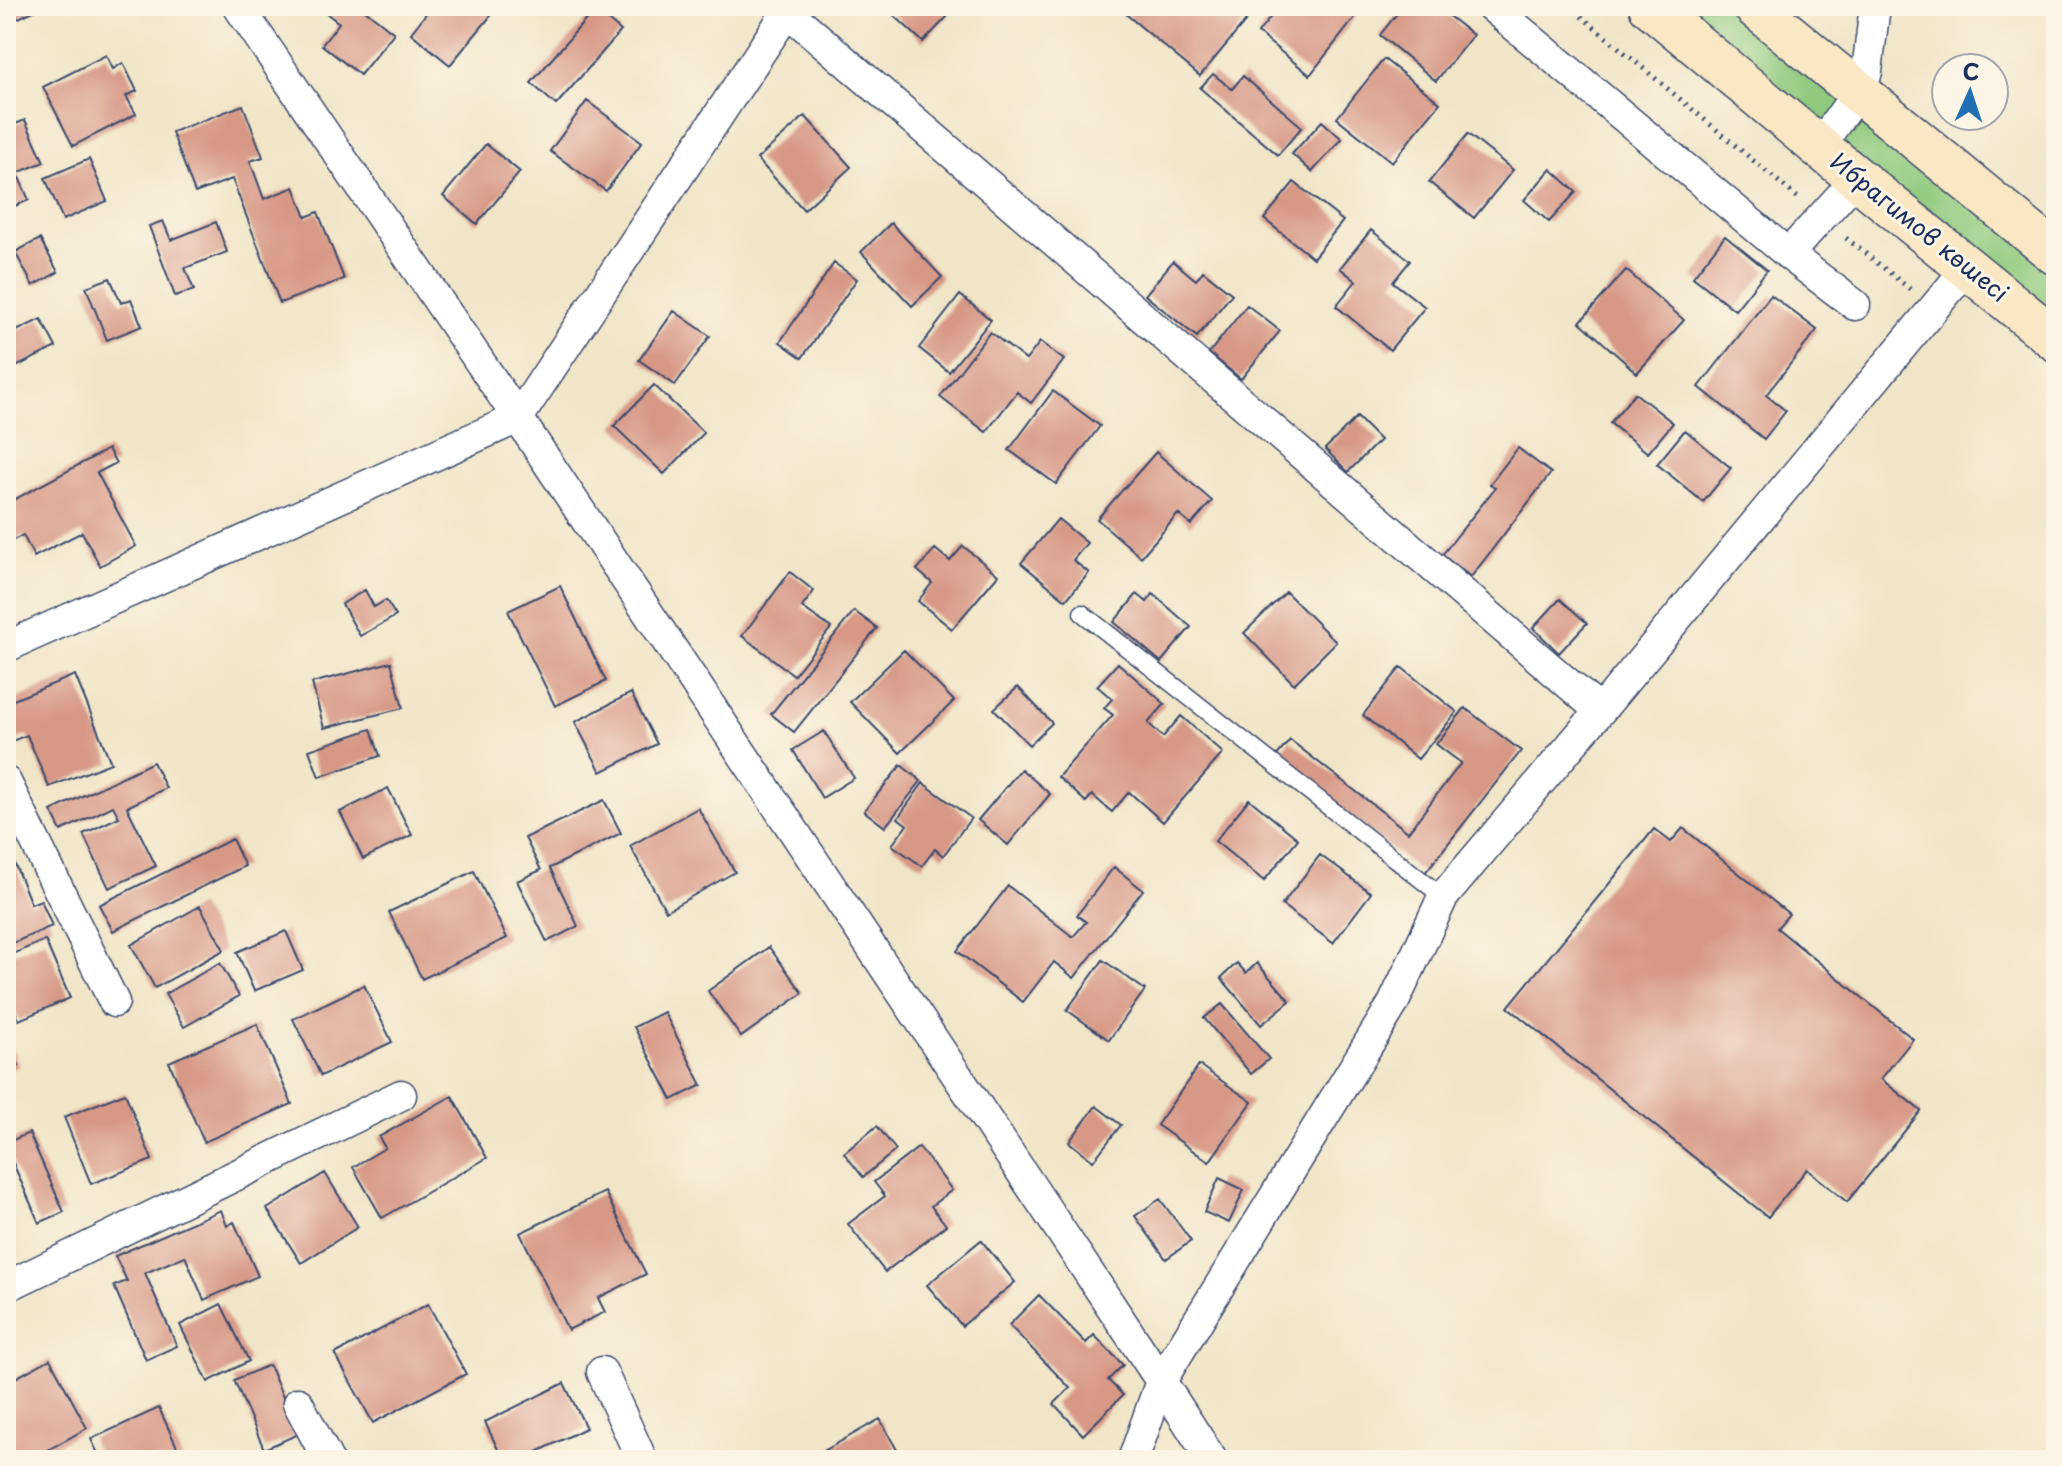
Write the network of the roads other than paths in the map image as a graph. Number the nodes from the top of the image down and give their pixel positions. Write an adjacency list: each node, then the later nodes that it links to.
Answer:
1 (238, 6): 15 (street)
2 (1491, 6): 10 (street)
3 (1650, 6): 8 (street, Ибрагимов көшесі)
4 (1754, 6): 7 (street)
5 (1875, 6): 7 (street, Ибрагимов көшесі)
6 (784, 9): 15 (street); 18 (street)
7 (1858, 92): 8 (street, Ибрагимов көшесі); 11 (street)
8 (1819, 147): 9 (street, Ибрагимов көшесі)
9 (1857, 178): 10 (street); 12 (street, Ибрагимов көшесі)
10 (1788, 254): 13 (street)
11 (2056, 254)
12 (1967, 268): 14 (street, Ибрагимов көшесі); 18 (street)
13 (1855, 305)
14 (2056, 340)
15 (518, 418): 17 (street); 25 (street)
16 (1082, 613): 20 (lane)
17 (6, 647)
18 (1600, 711): 20 (street)
19 (6, 782): 21 (street)
20 (1443, 897): 25 (street)
21 (114, 1002)
22 (401, 1095): 23 (street)
23 (6, 1287)
24 (602, 1372): 28 (street)
25 (1161, 1381): 29 (street); 30 (street)
26 (298, 1403): 27 (street)
27 (328, 1460)
28 (642, 1460)
29 (1133, 1460)
30 (1212, 1460)

